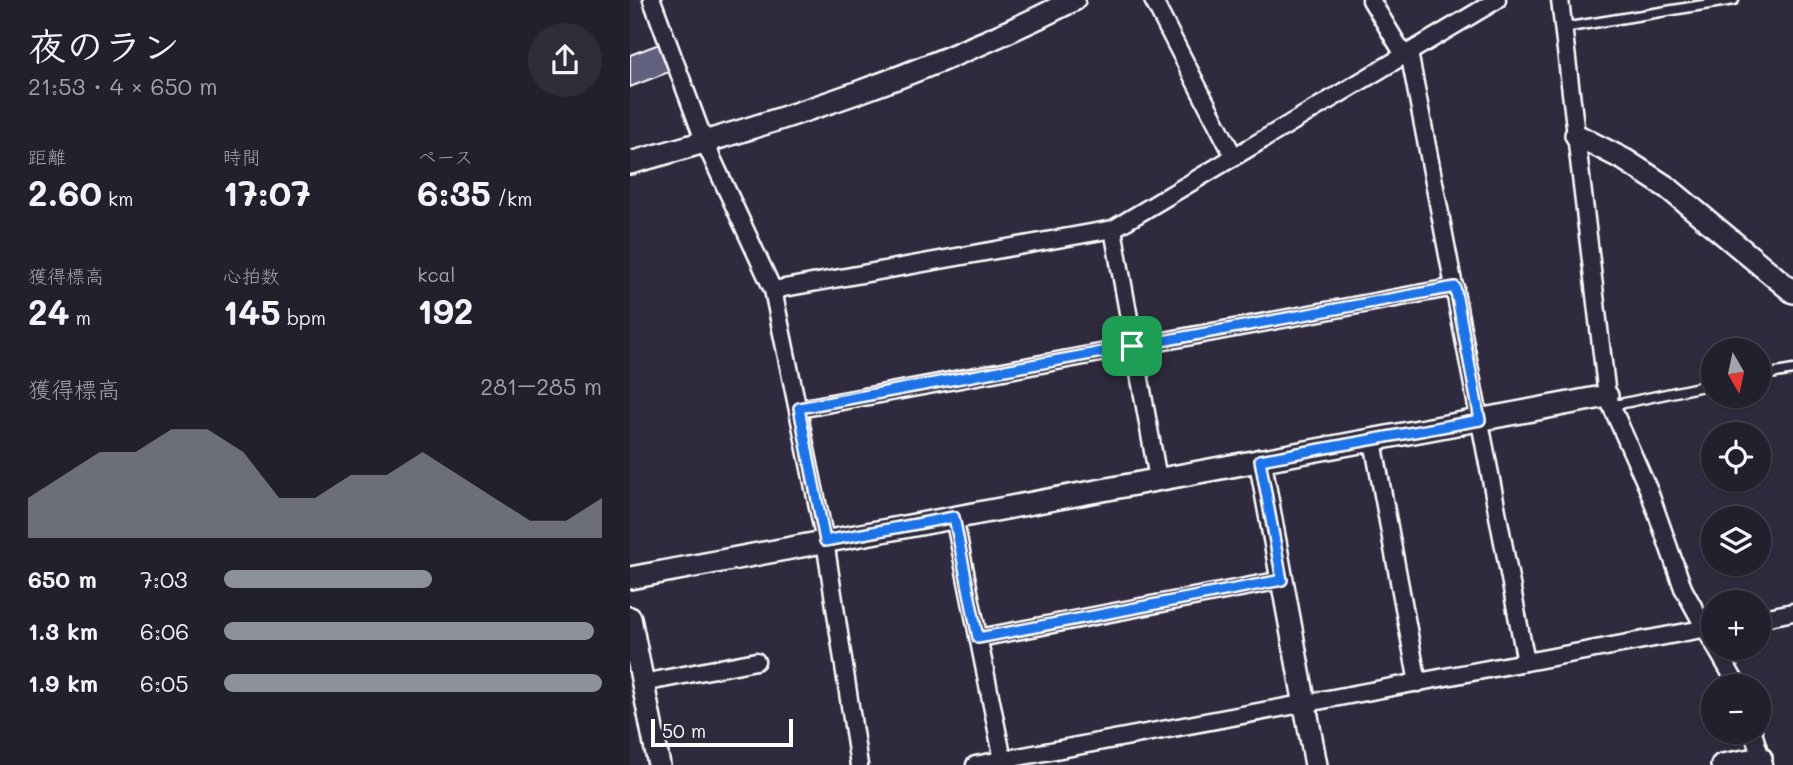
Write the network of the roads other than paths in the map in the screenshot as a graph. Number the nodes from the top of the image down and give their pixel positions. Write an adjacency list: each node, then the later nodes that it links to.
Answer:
1 (652, 0): 11 (street)
2 (1074, 0): 11 (street)
3 (1153, 0): 12 (street)
4 (1371, 0): 9 (street)
5 (1497, 0): 9 (street)
6 (1560, 0): 8 (street)
7 (1734, 0): 8 (lane)
8 (1563, 28): 10 (street)
9 (1406, 54): 12 (street); 15 (street)
10 (1576, 135): 17 (street); 22 (street)
11 (705, 143): 13 (street); 16 (street)
12 (1233, 155): 14 (street)
13 (630, 163)
14 (1113, 229): 16 (street); 18 (street)
15 (1455, 287): 18 (street); 24 (street)
16 (773, 290): 23 (street)
17 (1793, 292)
18 (1132, 346): 23 (street); 27 (street)
19 (1793, 370): 20 (lane)
20 (1771, 374)
21 (1701, 386): 22 (lane)
22 (1609, 401): 24 (street); 34 (street)
23 (799, 408): 29 (street)
24 (1480, 420): 25 (street); 39 (street)
25 (1373, 441): 26 (street); 41 (street)
26 (1260, 460): 27 (street); 31 (street)
27 (1158, 479): 28 (street)
28 (954, 517): 29 (street); 37 (street)
29 (825, 541): 30 (street); 47 (street)
30 (630, 578)
31 (1282, 580): 37 (street); 42 (street)
32 (1793, 612): 33 (street)
33 (1771, 616)
34 (1701, 617)
35 (630, 618): 40 (street)
36 (1701, 635): 39 (street)
37 (978, 638): 44 (street)
38 (757, 661): 40 (street)
39 (1526, 662): 41 (street)
40 (643, 683): 46 (street)
41 (1418, 683): 42 (street)
42 (1305, 704): 44 (street); 49 (street)
43 (1757, 744): 45 (street)
44 (1003, 760): 48 (street)
45 (1762, 761): 50 (street)
46 (659, 765)
47 (859, 765)
48 (975, 765)
49 (1316, 765)
50 (1722, 765)

